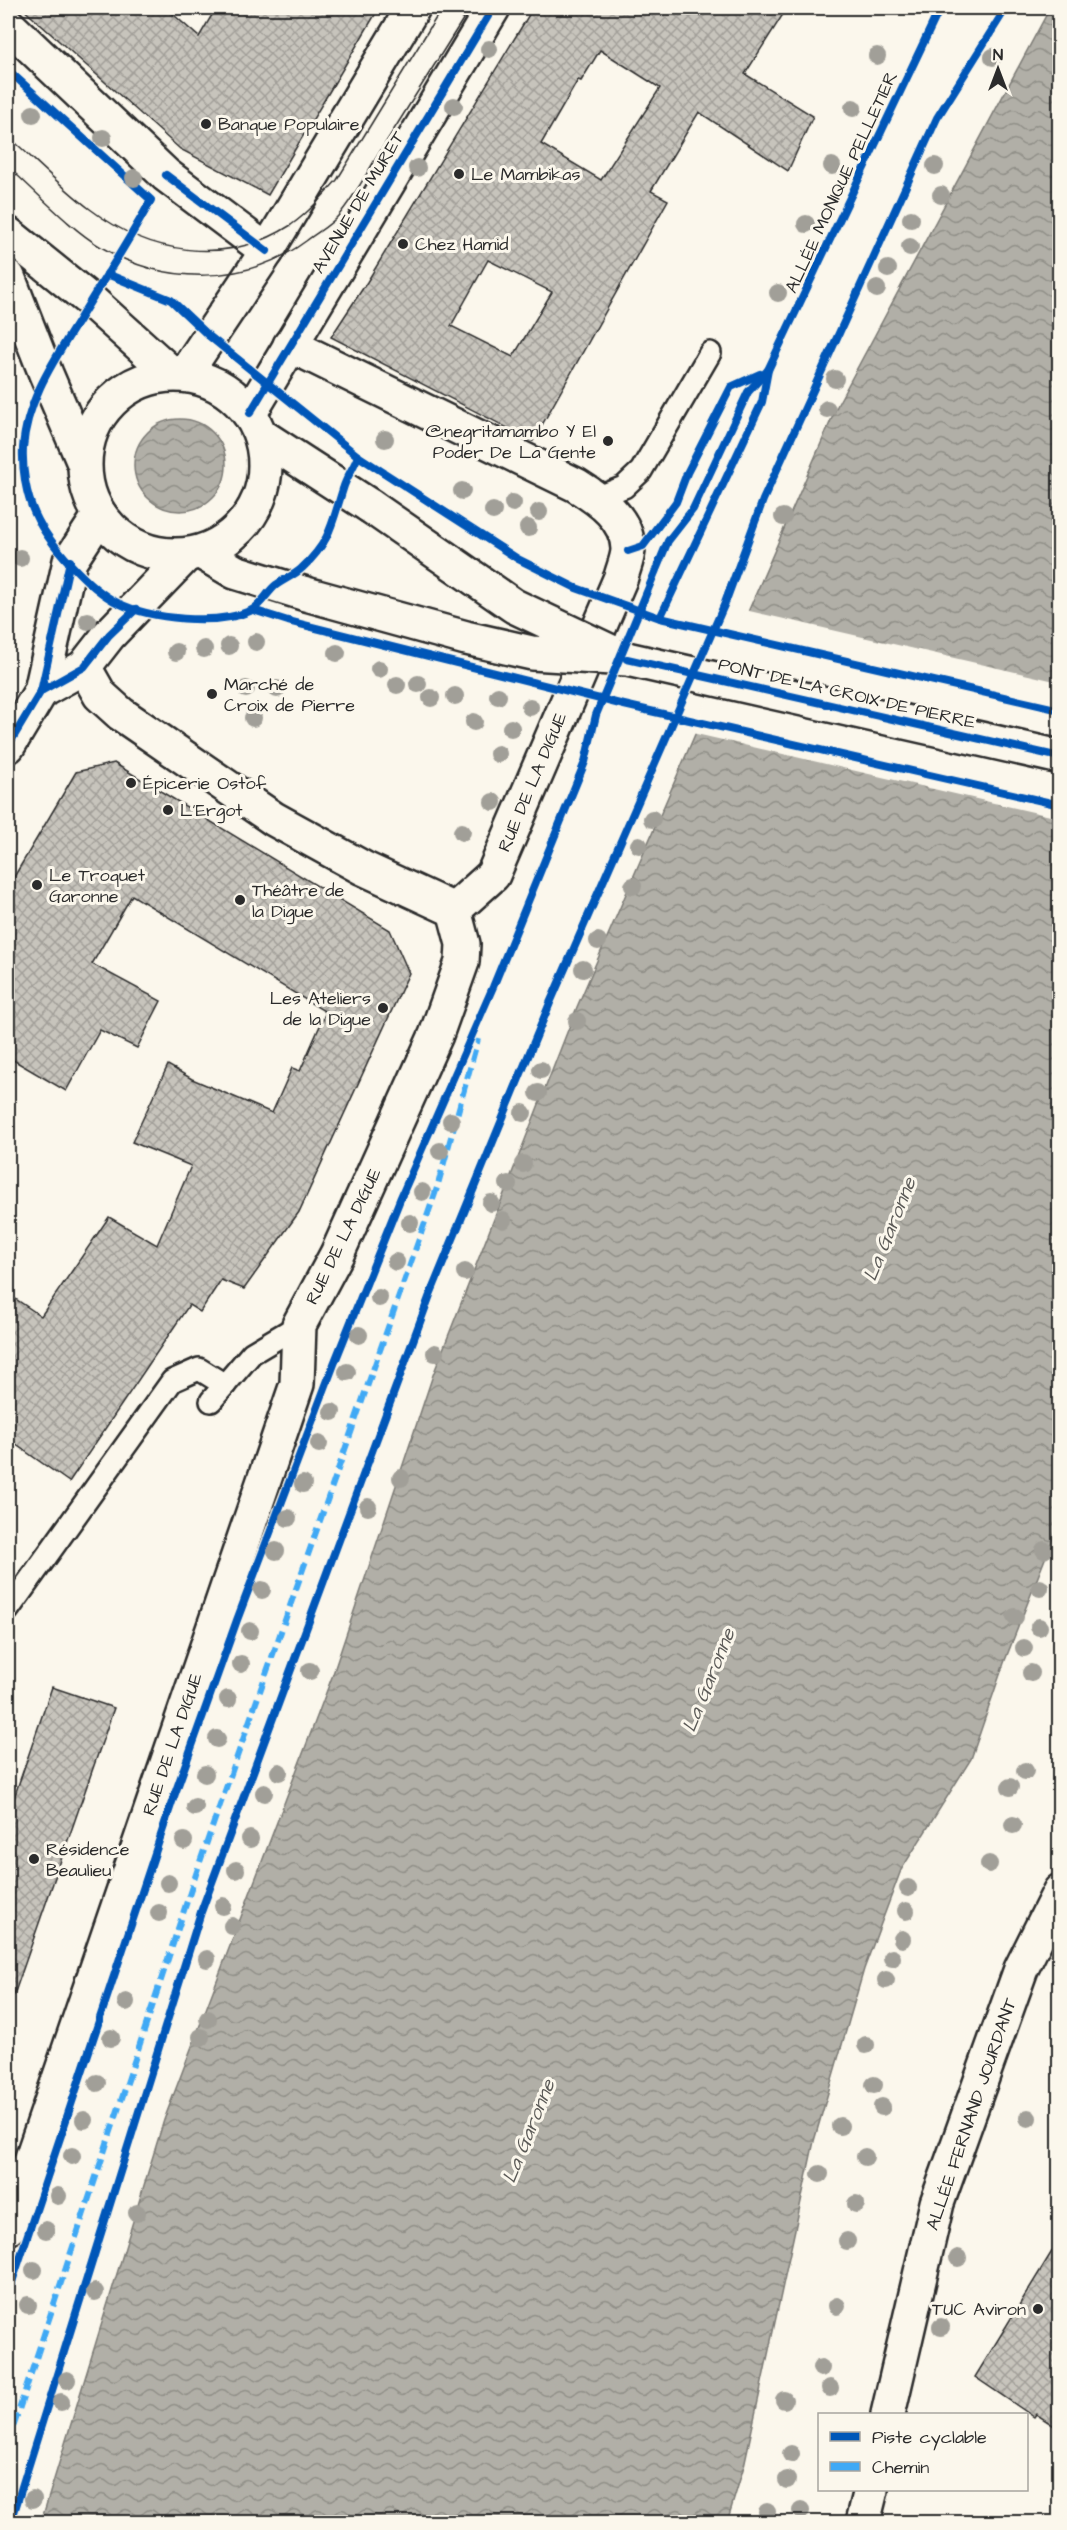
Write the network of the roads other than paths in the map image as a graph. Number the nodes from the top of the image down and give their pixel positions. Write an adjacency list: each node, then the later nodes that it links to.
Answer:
1 (413, 8): 5 (main road)
2 (493, 8): 7 (main road, AVENUE DE MURET)
3 (8, 26): 5 (main road)
4 (8, 234): 9 (main road)
5 (267, 251): 9 (main road)
6 (12, 295): 11 (main road)
7 (290, 345): 10 (main road, AVENUE DE MURET); 12 (main road, RUE DE LA DIGUE)
8 (710, 353): 12 (lane)
9 (178, 375): 10 (main road); 11 (main road)
10 (256, 425): 14 (main road); 15 (main road, PONT DE LA CROIX DE PIERRE, bridge)
11 (84, 463): 13 (main road)
12 (597, 498): 20 (main road, RUE DE LA DIGUE)
13 (100, 515): 14 (main road); 17 (main road)
14 (193, 553): 15 (main road, PONT DE LA CROIX DE PIERRE, bridge); 16 (main road)
15 (627, 659): 19 (main road, PONT DE LA CROIX DE PIERRE)
16 (84, 667): 17 (main road); 20 (main road)
17 (41, 691): 18 (main road)
18 (8, 746)
19 (1059, 757)
20 (454, 910): 21 (main road, RUE DE LA DIGUE)
21 (299, 1325): 22 (lane, RUE DE LA DIGUE); 24 (main road, RUE DE LA DIGUE)
22 (8, 1610)
23 (1059, 1891): 25 (main road, ALLÉE FERNAND JOURDANT)
24 (8, 2228)
25 (888, 2413)
26 (871, 2491): 27 (main road)
27 (863, 2523)

